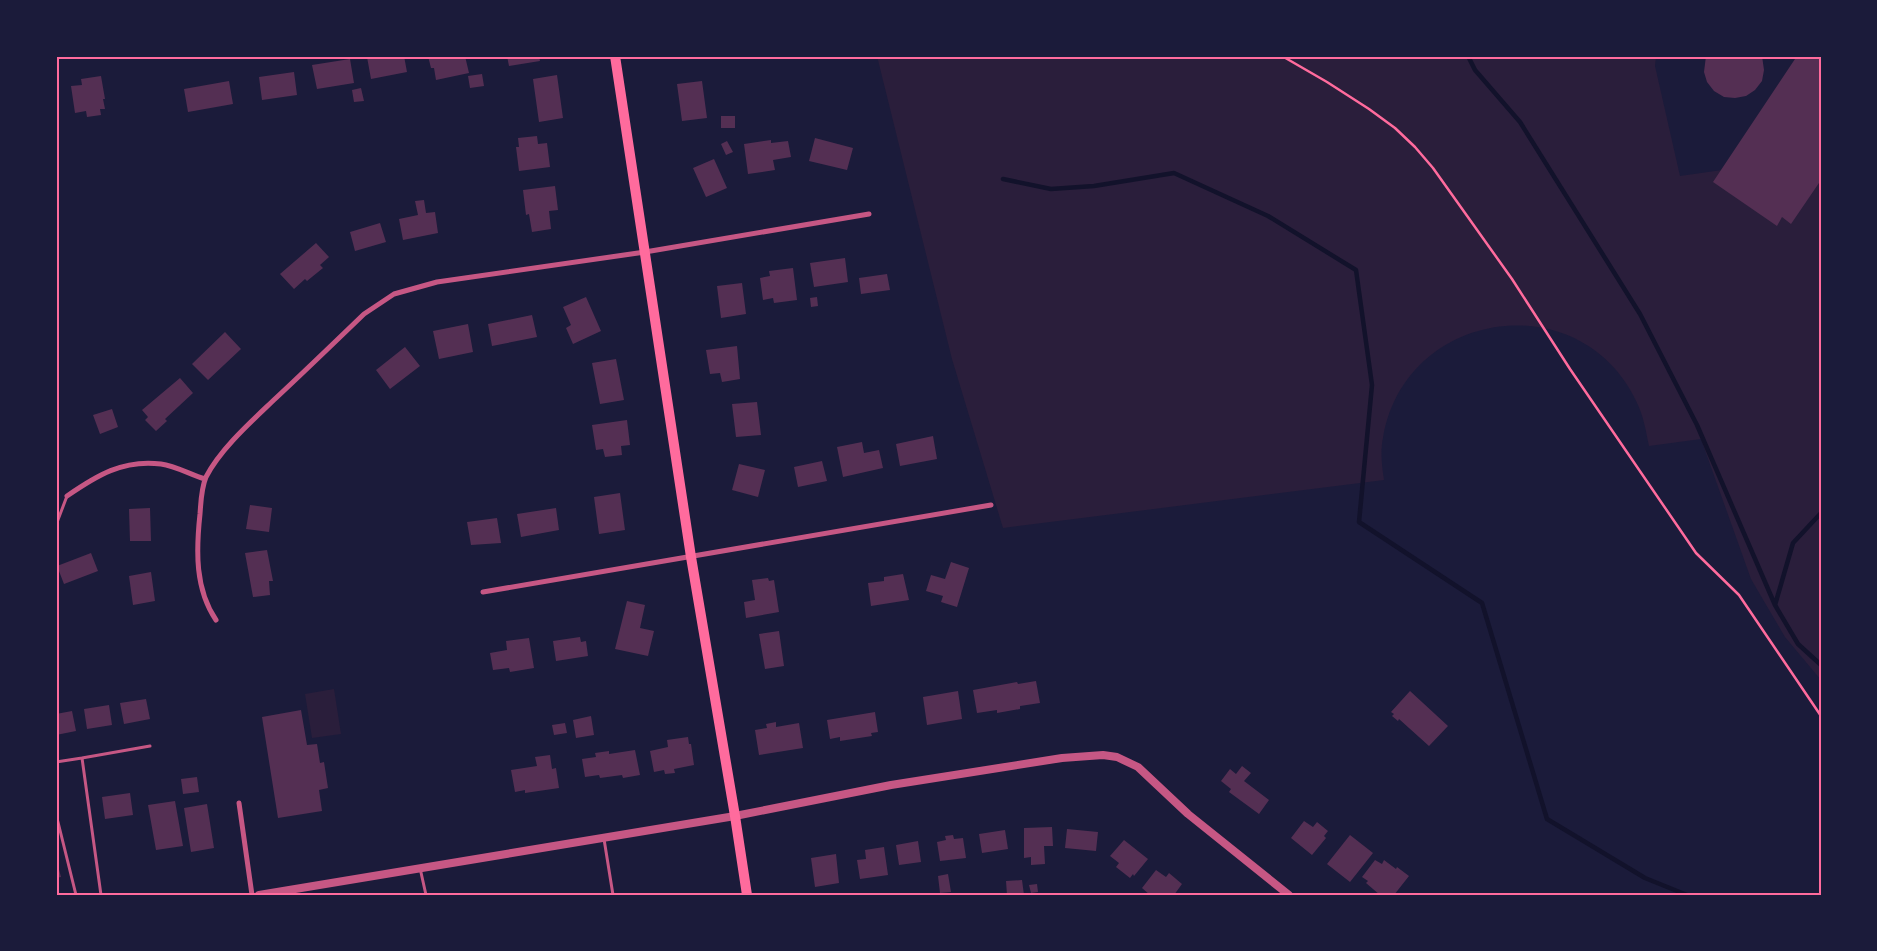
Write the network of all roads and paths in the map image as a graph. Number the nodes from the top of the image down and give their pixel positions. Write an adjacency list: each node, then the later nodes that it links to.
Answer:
1 (615, 56): 4 (highway)
2 (1282, 56): 12 (path)
3 (869, 214): 4 (street)
4 (645, 252): 5 (street); 9 (highway)
5 (205, 479): 6 (street); 11 (street)
6 (67, 496): 8 (lane)
7 (991, 505): 9 (street)
8 (56, 525)
9 (691, 557): 10 (street); 18 (highway)
10 (482, 592)
11 (216, 620)
12 (1821, 716)
13 (150, 746): 14 (lane)
14 (82, 758): 15 (lane); 22 (lane)
15 (56, 762)
16 (239, 803): 23 (street)
17 (56, 814): 21 (lane)
18 (735, 816): 19 (street); 27 (highway); 28 (street)
19 (604, 837): 20 (street); 26 (lane)
20 (420, 868): 24 (street); 25 (lane)
21 (76, 895)
22 (101, 895)
23 (252, 895)
24 (259, 895)
25 (426, 895)
26 (613, 895)
27 (746, 895)
28 (1289, 895)

